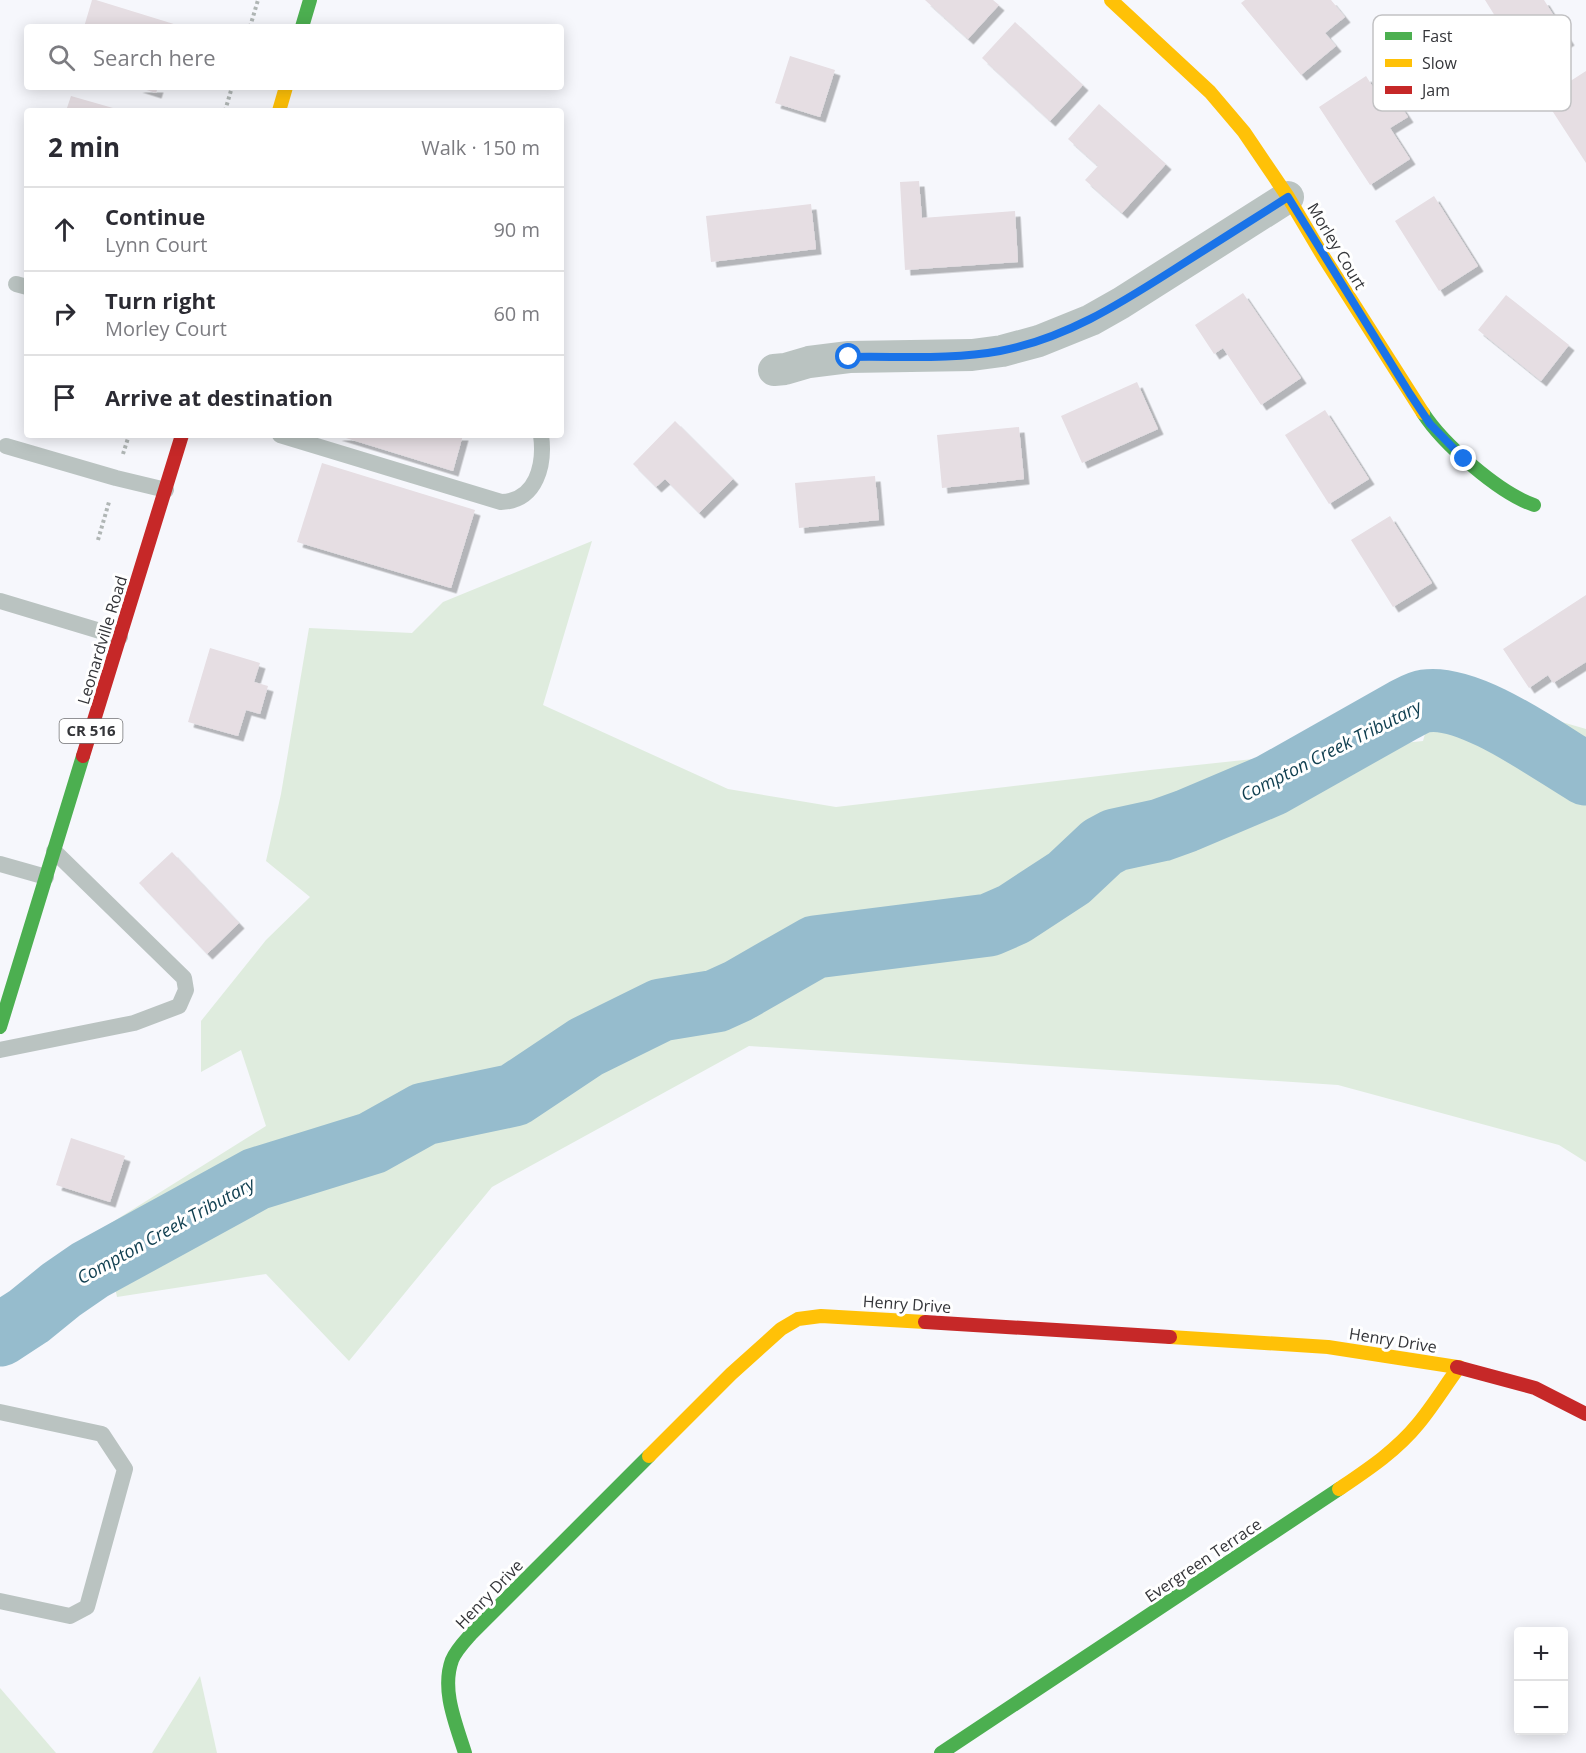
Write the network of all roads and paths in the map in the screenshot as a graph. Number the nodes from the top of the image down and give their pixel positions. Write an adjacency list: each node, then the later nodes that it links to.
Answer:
1 (258, 0): 4 (path)
2 (310, 0): 5 (street)
3 (1111, 0): 10 (street, Morley Court)
4 (251, 24)
5 (303, 24)
6 (231, 90): 8 (path)
7 (284, 90): 9 (street)
8 (226, 108)
9 (280, 108)
10 (1288, 197): 11 (street); 17 (street, Morley Court)
11 (774, 370)
12 (181, 438): 16 (street, Leonardville Road / CR 516)
13 (290, 438): 14 (lane)
14 (541, 438)
15 (6, 446): 16 (lane)
16 (166, 489): 19 (street, Leonardville Road / CR 516)
17 (1534, 505)
18 (0, 601): 19 (lane)
19 (120, 638): 20 (street, Leonardville Road / CR 516)
20 (54, 851): 22 (street, Leonardville Road / CR 516); 24 (lane)
21 (0, 864): 22 (lane)
22 (46, 877): 23 (street, Leonardville Road / CR 516)
23 (0, 1027)
24 (0, 1050)
25 (1459, 1367): 27 (street, Henry Drive); 29 (street, Henry Drive); 30 (street, Evergreen Terrace)
26 (0, 1412): 28 (lane)
27 (1586, 1414)
28 (0, 1601)
29 (465, 1753)
30 (941, 1753)

